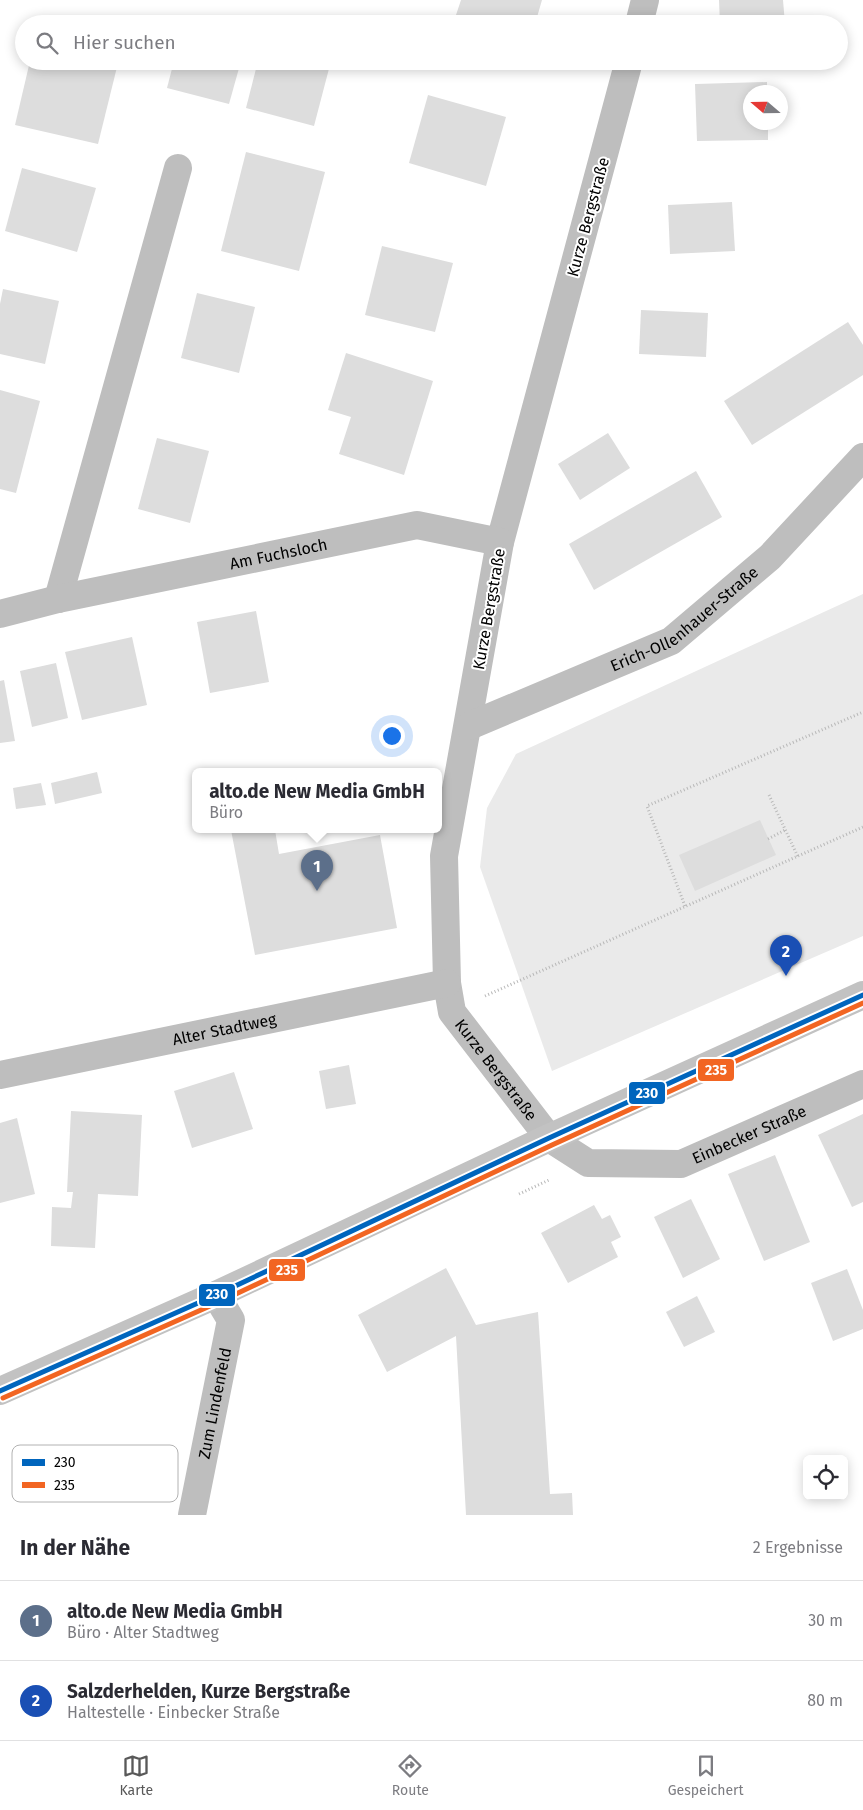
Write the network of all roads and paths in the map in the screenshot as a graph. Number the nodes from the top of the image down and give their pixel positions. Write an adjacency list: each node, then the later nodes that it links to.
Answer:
1 (646, 0): 2 (street)
2 (642, 15)
3 (627, 70): 6 (street, Kurze Bergstraße)
4 (178, 168): 7 (street)
5 (863, 457): 10 (street, Erich-Ollenhauer-Straße)
6 (500, 542): 7 (street, Am Fuchsloch); 10 (street, Kurze Bergstraße)
7 (58, 599): 8 (street, Am Fuchsloch)
8 (0, 614)
9 (863, 712): 16 (path)
10 (469, 726): 17 (street, Kurze Bergstraße)
11 (769, 795): 13 (path)
12 (863, 827): 15 (path)
13 (785, 830): 14 (path); 15 (path)
14 (768, 839)
15 (798, 856): 16 (path)
16 (685, 906): 19 (path)
17 (448, 983): 19 (street, Kurze Bergstraße); 20 (street, Alter Stadtweg)
18 (863, 996): 22 (street)
19 (452, 1012): 22 (street, Kurze Bergstraße)
20 (0, 1075)
21 (863, 1084): 22 (street, Einbecker Straße)
22 (549, 1138): 23 (street)
23 (216, 1295): 24 (street); 25 (street, Zum Lindenfeld)
24 (0, 1391)
25 (192, 1515)

